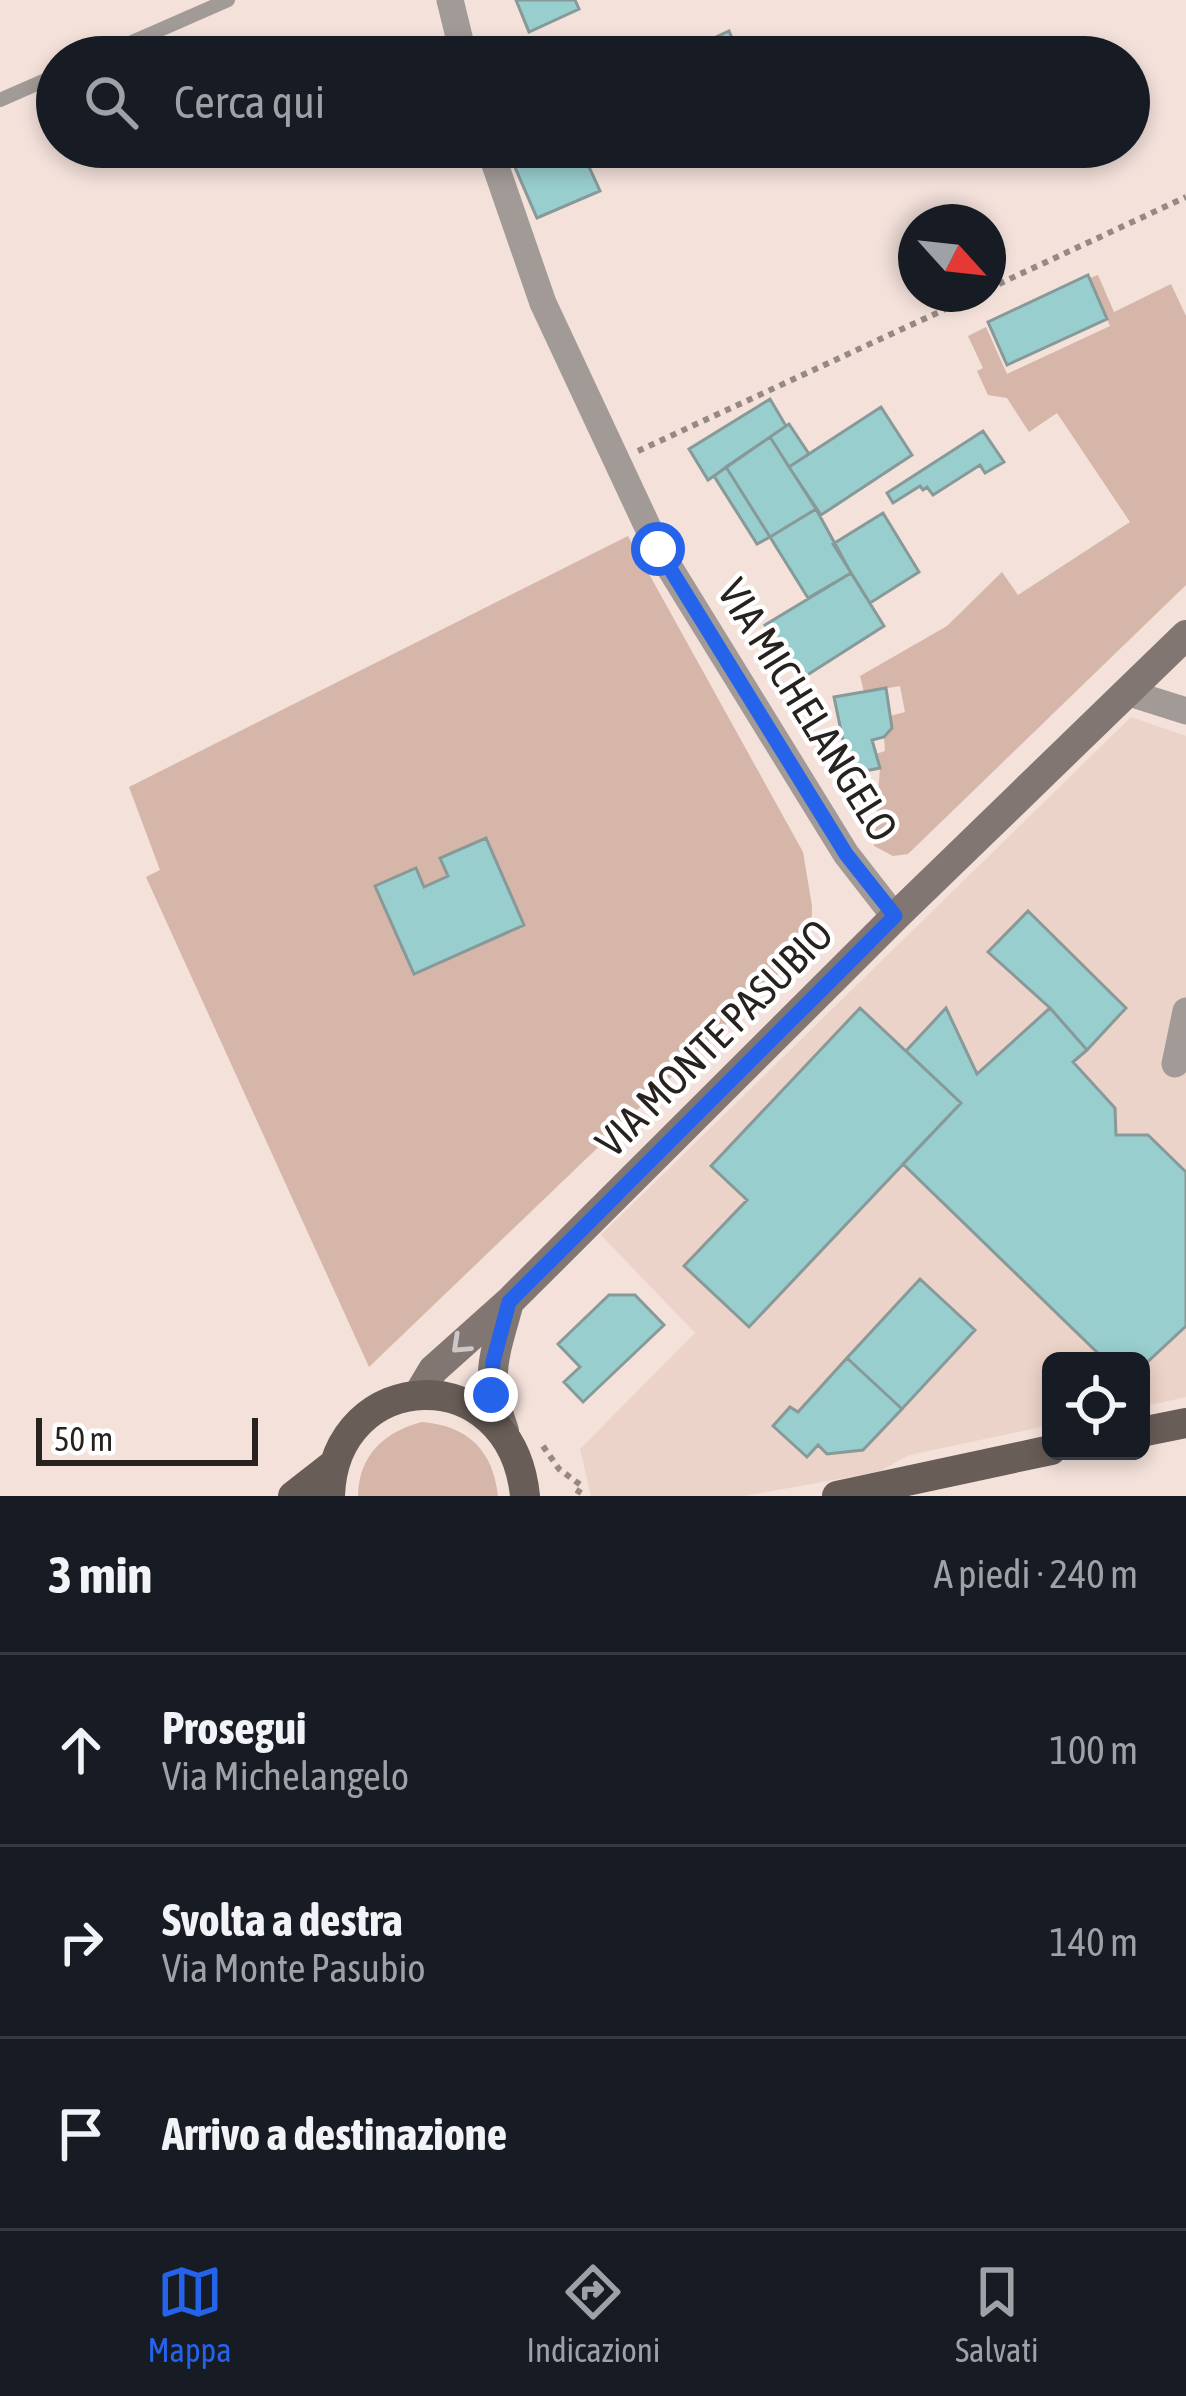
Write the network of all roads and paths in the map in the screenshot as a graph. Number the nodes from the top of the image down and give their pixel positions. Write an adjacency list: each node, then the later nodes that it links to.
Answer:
1 (228, 0): 3 (lane)
2 (450, 0): 4 (street)
3 (146, 36)
4 (459, 36)
5 (36, 84): 6 (lane)
6 (0, 100)
7 (496, 168): 11 (street, VIA MICHELANGELO)
8 (1186, 197): 9 (path)
9 (1006, 281)
10 (939, 312): 11 (path)
11 (617, 461): 15 (street, VIA MICHELANGELO)
12 (1186, 634): 13 (main road, VIA MONTE PASUBIO)
13 (1126, 692): 14 (street); 15 (main road, VIA MONTE PASUBIO)
14 (1186, 711)
15 (895, 916): 18 (main road, VIA MONTE PASUBIO)
16 (1186, 1011): 17 (street)
17 (1175, 1064)
18 (509, 1302): 19 (main road, VIA MONTE PASUBIO, one-way to 19); 22 (main road)
19 (418, 1395): 22 (main road); 24 (main road)
20 (1186, 1423): 21 (main road)
21 (1150, 1430)
22 (504, 1431): 25 (main road)
23 (1042, 1452): 29 (main road)
24 (334, 1464): 26 (main road); 27 (main road)
25 (524, 1483): 28 (main road)
26 (293, 1496)
27 (330, 1496)
28 (555, 1496)
29 (836, 1496)

